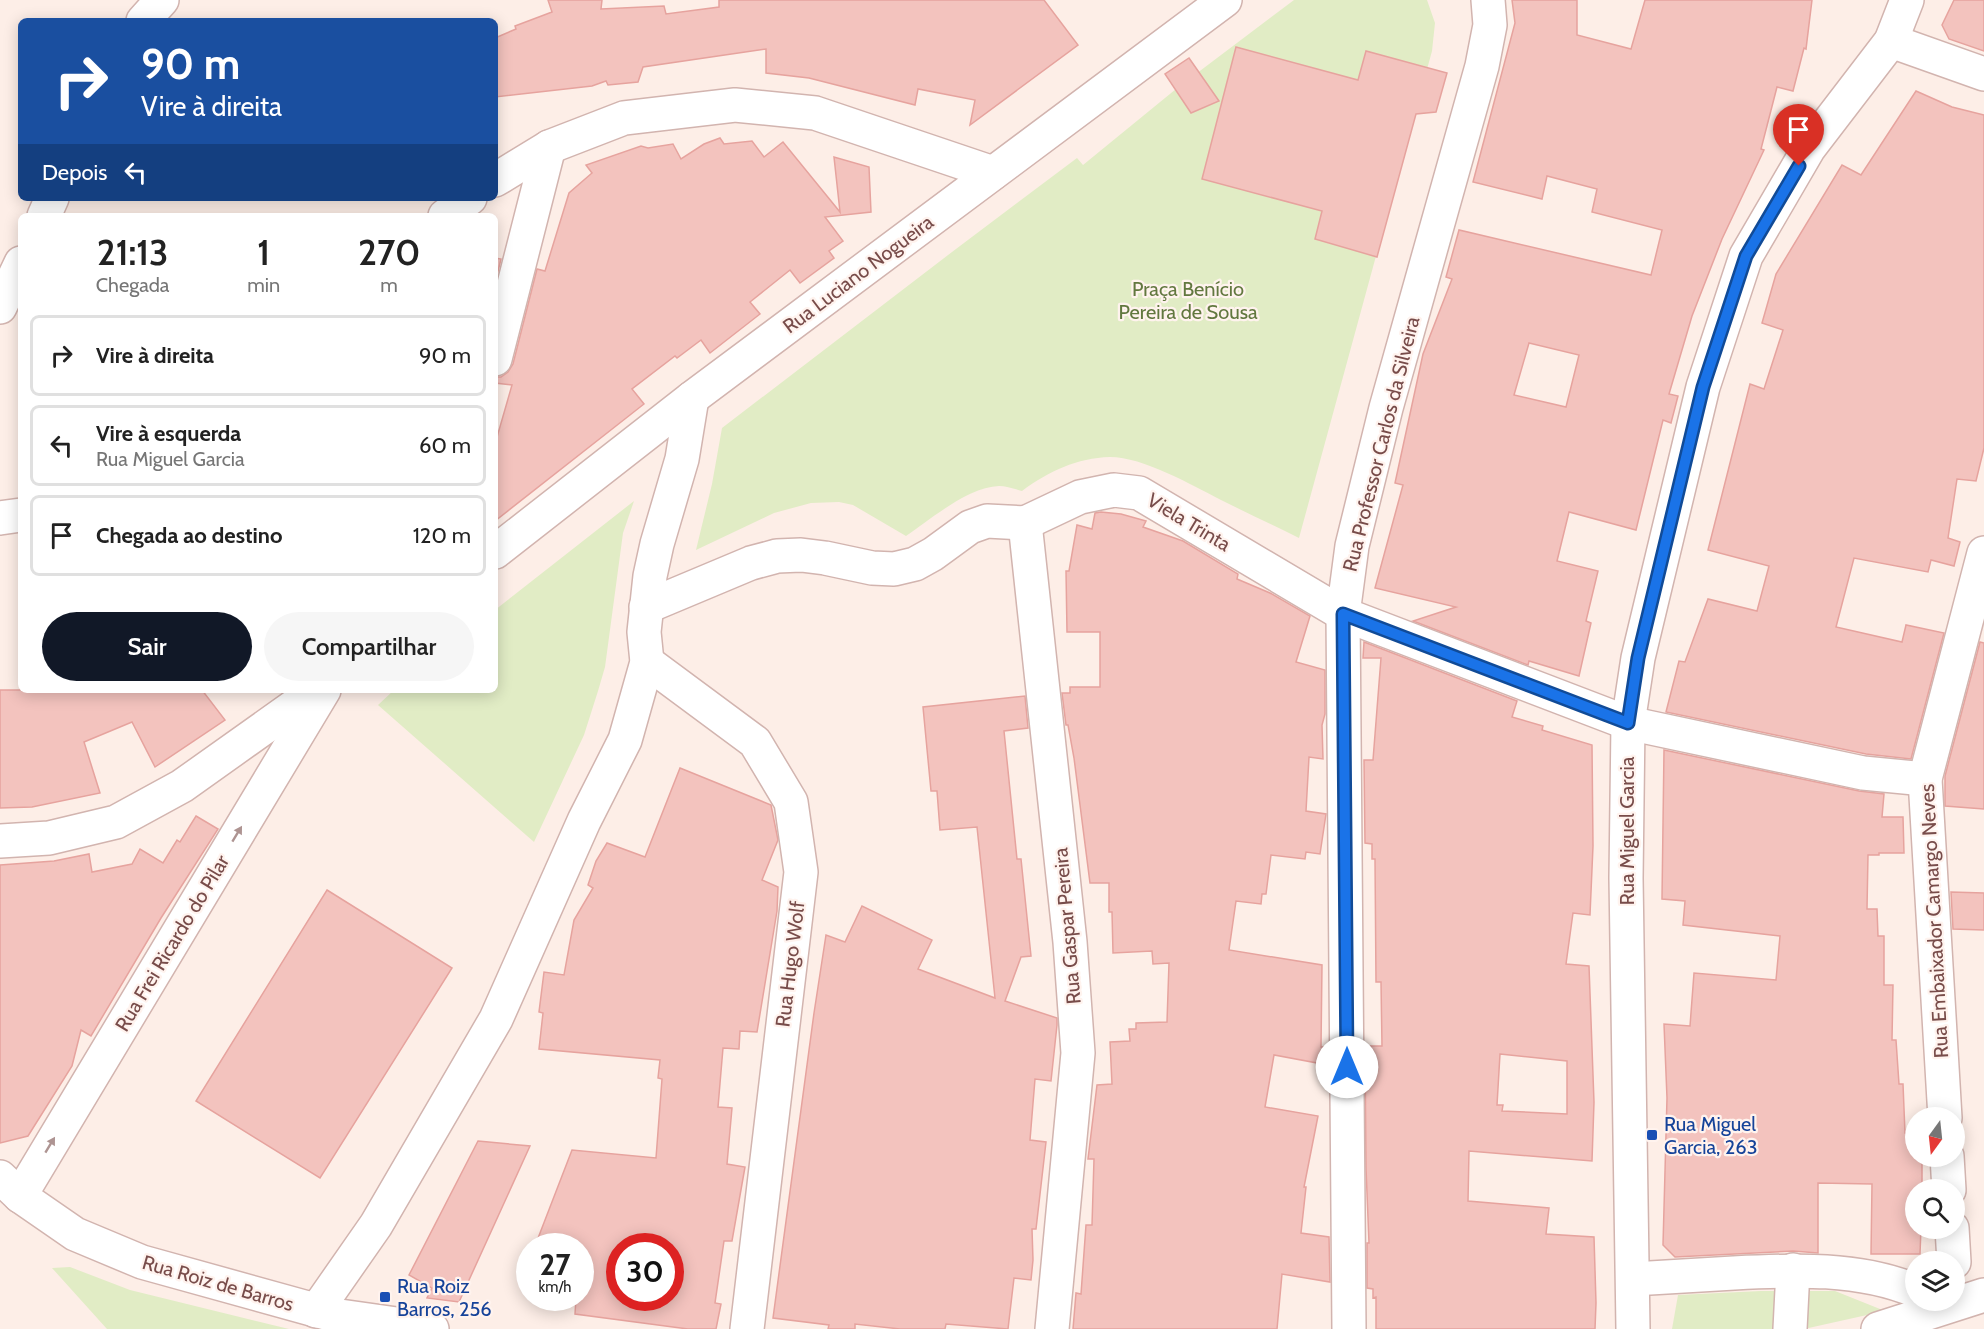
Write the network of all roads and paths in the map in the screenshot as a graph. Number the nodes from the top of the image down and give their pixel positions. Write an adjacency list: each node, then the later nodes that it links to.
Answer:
1 (162, 0): 5 (street)
2 (1226, 0): 9 (street, Rua Luciano Nogueira)
3 (1488, 0): 23 (street, Rua Professor Carlos da Silveira)
4 (1907, 0): 6 (street, Rua Miguel Garcia)
5 (146, 18)
6 (1891, 41): 7 (street); 27 (street, Rua Miguel Garcia)
7 (1984, 74)
8 (549, 147): 9 (street); 10 (street); 15 (street)
9 (993, 173): 16 (street, Rua Luciano Nogueira)
10 (498, 178)
11 (466, 201): 12 (street)
12 (449, 213)
13 (18, 269): 14 (street)
14 (0, 307)
15 (498, 347)
16 (692, 398): 20 (street, Rua Luciano Nogueira); 22 (street)
17 (18, 515): 18 (street)
18 (0, 518)
19 (1025, 523): 22 (street); 23 (street, Viela Trinta); 39 (street, Rua Gaspar Pereira)
20 (498, 550)
21 (1984, 553): 28 (street, Rua Embaixador Camargo Neves)
22 (646, 607): 24 (street)
23 (1343, 614): 27 (street, Viela Trinta); 40 (street, Rua Professor Carlos da Silveira)
24 (647, 662): 35 (street); 38 (street, Rua Hugo Wolf)
25 (313, 693): 29 (street)
26 (322, 693): 31 (street, Rua Frei Ricardo do Pilar, one-way to 26)
27 (1628, 723): 28 (street, Viela Trinta); 33 (street, Rua Miguel Garcia)
28 (1925, 779): 30 (street, Rua Embaixador Camargo Neves)
29 (0, 841)
30 (1944, 1107)
31 (10, 1186): 35 (street, Rua Roiz de Barros)
32 (1793, 1270): 33 (street); 34 (street); 42 (street)
33 (1633, 1279): 41 (street, Rua Miguel Garcia)
34 (1905, 1287)
35 (316, 1311): 37 (street, Rua Roiz de Barros)
36 (1921, 1311): 43 (street)
37 (432, 1329)
38 (747, 1329)
39 (1052, 1329)
40 (1349, 1329)
41 (1634, 1329)
42 (1791, 1329)
43 (1878, 1329)

